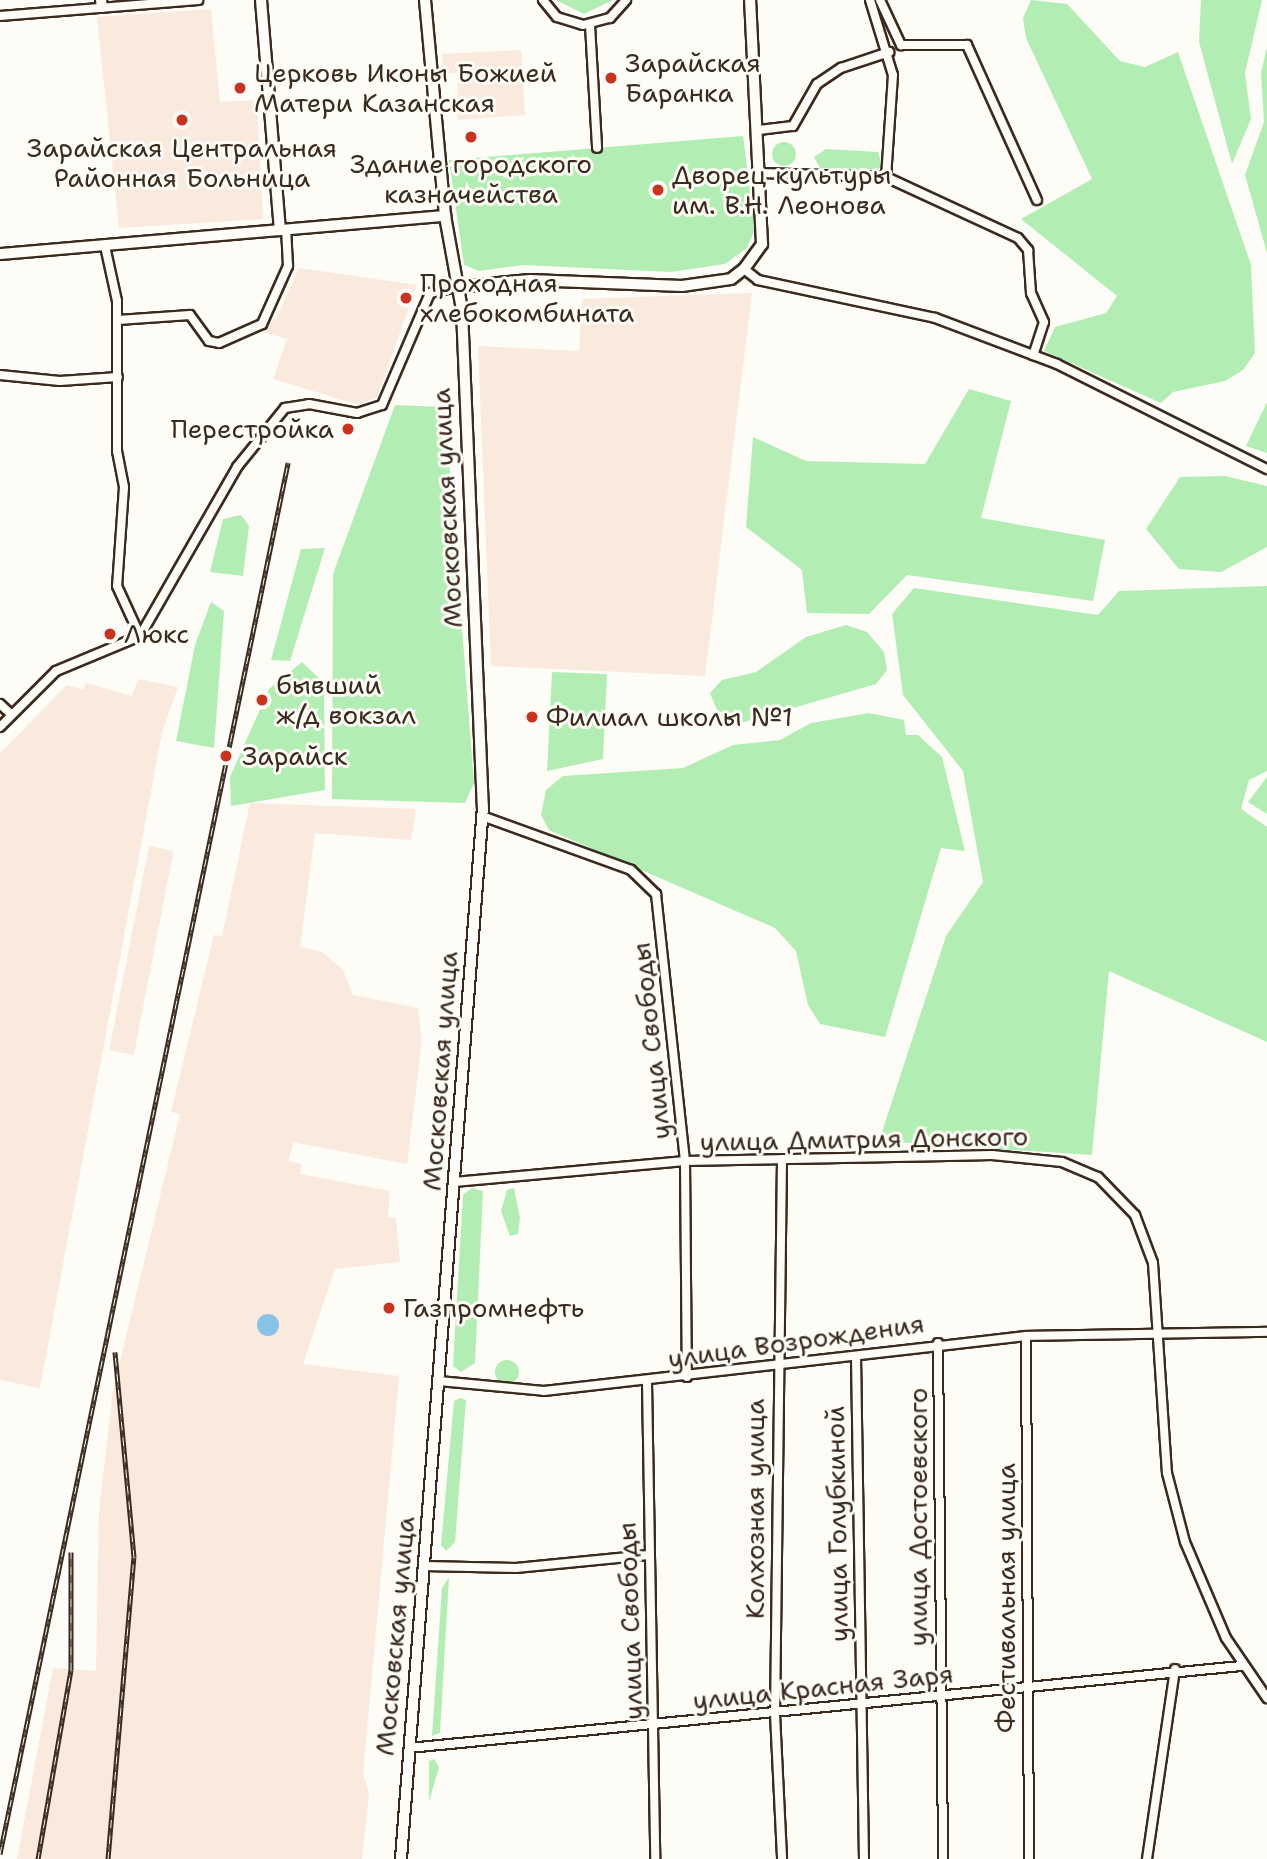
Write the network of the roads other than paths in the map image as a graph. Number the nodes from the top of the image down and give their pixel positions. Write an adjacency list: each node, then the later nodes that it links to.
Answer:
1 (198, 0): 9 (street)
2 (261, 0): 19 (street)
3 (425, 0): 18 (street)
4 (543, 0): 11 (street)
5 (626, 0): 11 (street)
6 (750, 0): 13 (main road)
7 (870, 0): 12 (street)
8 (880, 0): 17 (street)
9 (102, 3): 10 (street)
10 (0, 16)
11 (590, 25): 14 (street)
12 (889, 52): 13 (street); 16 (street)
13 (759, 130): 15 (main road)
14 (597, 148)
15 (761, 173): 16 (street); 22 (main road)
16 (886, 177): 25 (street)
17 (1037, 200)
18 (445, 216): 19 (main road); 23 (main road, Московская улица)
19 (283, 230): 20 (main road); 24 (street)
20 (105, 246): 21 (main road); 24 (street)
21 (0, 254)
22 (744, 269): 23 (main road); 25 (street)
23 (456, 287): 29 (street); 33 (main road, Московская улица)
24 (118, 320): 27 (street)
25 (1033, 355): 28 (street)
26 (0, 375): 27 (street)
27 (118, 377): 29 (street)
28 (1267, 469)
29 (139, 636): 31 (street)
30 (0, 704): 31 (street)
31 (12, 715): 32 (street)
32 (0, 727)
33 (482, 816): 35 (street, улица Свободы); 36 (main road, Московская улица)
34 (782, 1159): 35 (street, улица Дмитрия Донского); 37 (street, улица Дмитрия Донского); 42 (street, Колхозная улица)
35 (685, 1161): 36 (street, улица Дмитрия Донского); 43 (street, улица Свободы)
36 (454, 1182): 44 (main road, Московская улица)
37 (1159, 1332): 38 (street, улица Возрождения); 39 (street, улица Возрождения); 48 (street, улица Дмитрия Донского)
38 (1267, 1332)
39 (1026, 1336): 40 (street, улица Возрождения); 50 (street, Фестивальная улица)
40 (938, 1343): 41 (street, улица Возрождения); 51 (street, улица Достоевского)
41 (856, 1356): 42 (street, улица Возрождения); 53 (street, улица Голубкиной)
42 (776, 1367): 43 (street, улица Возрождения); 54 (street, Колхозная улица)
43 (687, 1377): 45 (street, улица Возрождения)
44 (439, 1381): 45 (street, улица Возрождения); 47 (main road, Московская улица)
45 (646, 1383): 46 (street, улица Свободы)
46 (648, 1555): 47 (street); 55 (street, улица Свободы)
47 (424, 1566): 56 (main road, Московская улица)
48 (1241, 1666): 49 (street, улица Красная Заря); 52 (street, улица Дмитрия Донского)
49 (1175, 1669): 50 (street, улица Красная Заря); 63 (street)
50 (1027, 1687): 51 (street, улица Красная Заря); 62 (street, Фестивальная улица)
51 (939, 1697): 53 (street, улица Красная Заря); 61 (street, улица Достоевского)
52 (1267, 1698)
53 (860, 1705): 54 (street, улица Красная Заря); 60 (street, улица Голубкиной)
54 (775, 1714): 55 (street, улица Красная Заря); 59 (street, Колхозная улица)
55 (655, 1725): 56 (street, улица Красная Заря); 58 (street, улица Свободы)
56 (409, 1748): 57 (main road, Московская улица)
57 (401, 1859)
58 (655, 1859)
59 (782, 1859)
60 (864, 1859)
61 (943, 1859)
62 (1029, 1859)
63 (1147, 1859)

